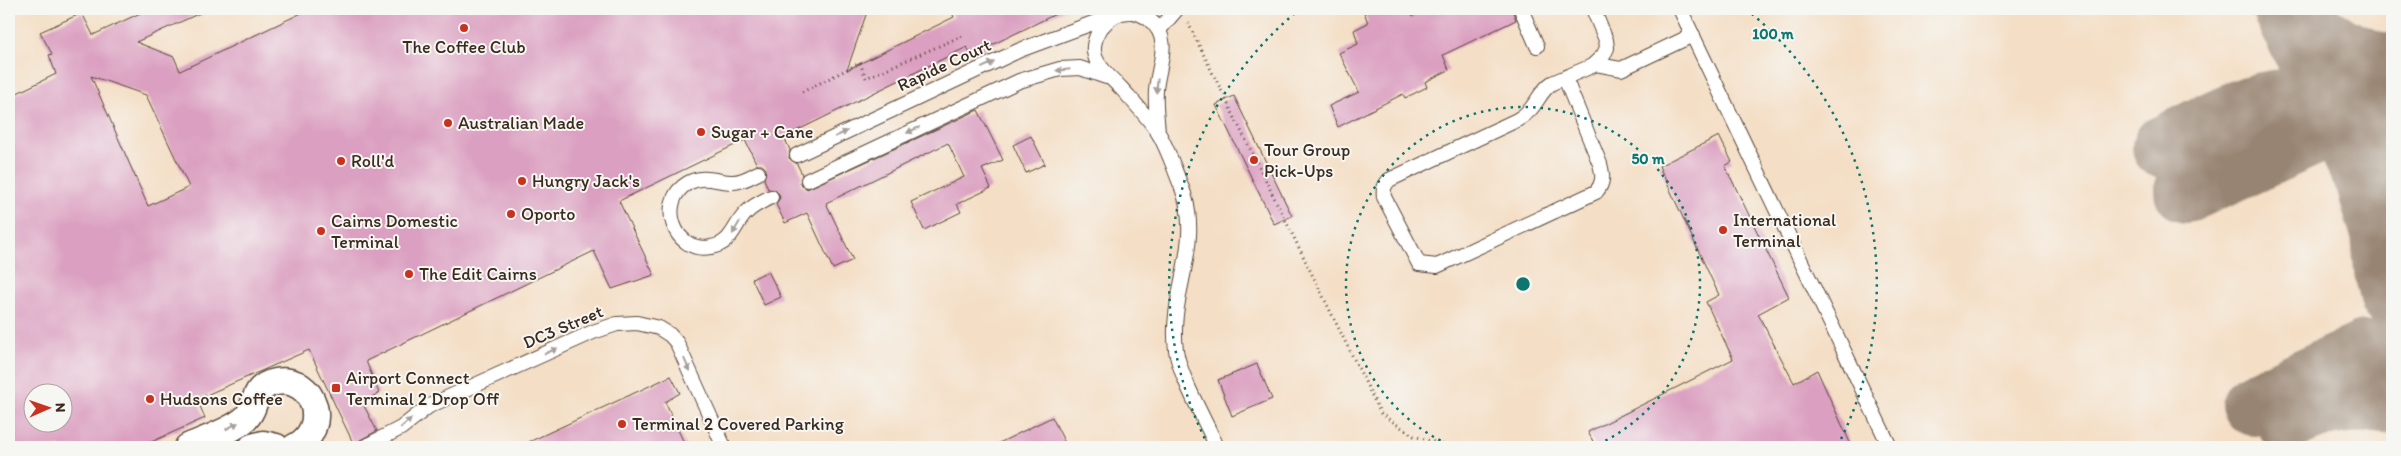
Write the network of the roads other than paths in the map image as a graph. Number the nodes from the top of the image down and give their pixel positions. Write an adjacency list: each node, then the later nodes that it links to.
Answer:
1 (1522, 9): 8 (lane)
2 (1592, 9): 9 (lane)
3 (1680, 9): 7 (lane)
4 (1119, 13): 6 (lane); 10 (lane); 13 (lane, Rapide Court, one-way to 4)
5 (1181, 13): 6 (lane)
6 (1159, 30): 12 (lane, one-way to 12)
7 (1693, 35): 9 (lane); 25 (lane)
8 (1537, 46)
9 (1595, 64): 11 (lane)
10 (1109, 78): 12 (lane); 15 (lane, one-way to 15)
11 (1564, 78): 11 (lane)
12 (1158, 132): 17 (lane)
13 (797, 155)
14 (758, 173): 16 (lane, one-way to 14)
15 (808, 180)
16 (771, 198)
17 (1215, 443): 24 (lane)
18 (188, 447): 21 (street, one-way to 21)
19 (252, 447): 20 (street)
20 (276, 447)
21 (296, 447)
22 (364, 447): 23 (lane, DC3 Street, one-way to 23)
23 (724, 447)
24 (1229, 447)
25 (1890, 447)

